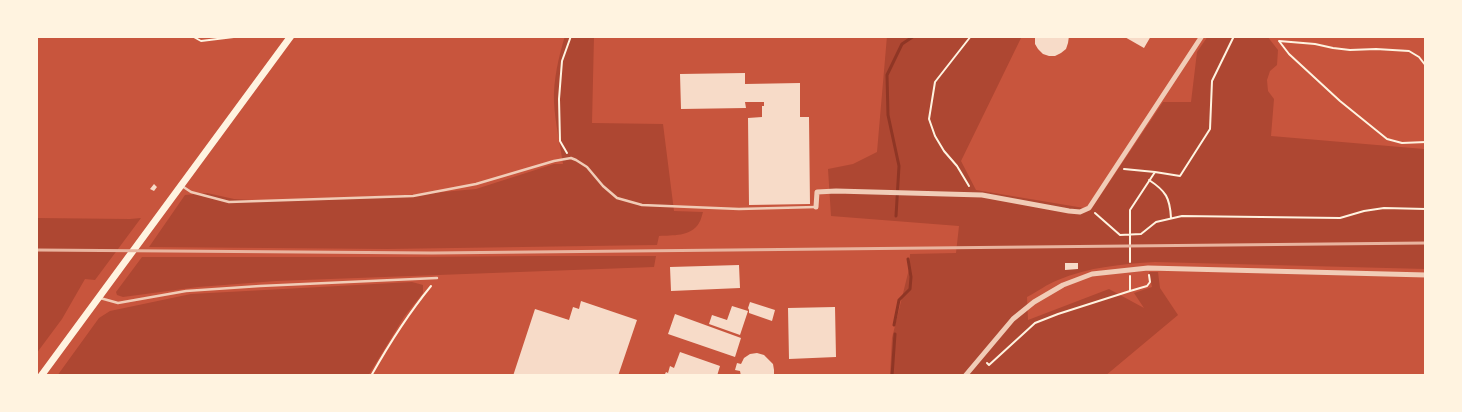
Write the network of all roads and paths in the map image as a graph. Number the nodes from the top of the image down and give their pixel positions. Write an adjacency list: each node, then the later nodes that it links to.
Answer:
1 (192, 36): 2 (path)
2 (242, 36)
3 (291, 36): 14 (main road)
4 (571, 36): 10 (path)
5 (971, 36): 15 (path)
6 (1202, 36): 17 (street)
7 (1234, 36): 12 (path)
8 (1426, 66): 9 (path)
9 (1426, 142)
10 (571, 158): 14 (lane); 16 (lane)
11 (1129, 169): 12 (path)
12 (1155, 172): 13 (path)
13 (1149, 180): 19 (path); 20 (path)
14 (181, 186): 26 (main road)
15 (974, 196): 16 (street); 17 (street)
16 (816, 208)
17 (1089, 208): 19 (path)
18 (1426, 209): 19 (path)
19 (1172, 218)
20 (1130, 249)
21 (1148, 268): 22 (street); 25 (path); 27 (street)
22 (1426, 275)
23 (1130, 277): 25 (path)
24 (437, 278): 26 (lane); 29 (path)
25 (1130, 291): 27 (path)
26 (98, 298): 28 (main road)
27 (979, 358): 30 (street)
28 (41, 376)
29 (371, 376)
30 (965, 376)

